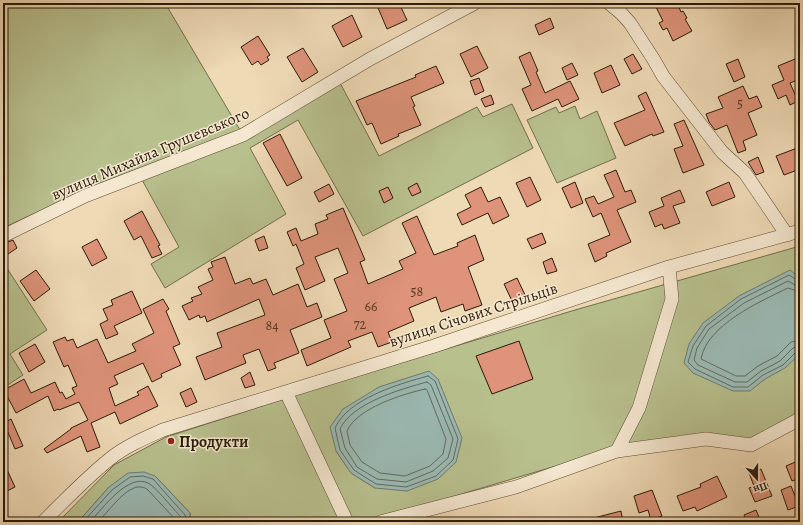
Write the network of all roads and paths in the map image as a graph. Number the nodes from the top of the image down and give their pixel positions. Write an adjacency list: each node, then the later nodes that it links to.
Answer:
1 (475, 3): 5 (street, вулиця Михайла Грушевського)
2 (609, 3): 4 (street)
3 (800, 231): 4 (street, вулиця Січових Стрільців)
4 (787, 235): 6 (street, вулиця Січових Стрільців)
5 (3, 236)
6 (669, 267): 7 (street, вулиця Січових Стрільців); 9 (street)
7 (286, 392): 10 (street, вулиця Січових Стрільців); 11 (street)
8 (800, 418): 9 (street)
9 (618, 451): 12 (street)
10 (43, 522)
11 (347, 522)
12 (380, 522)

